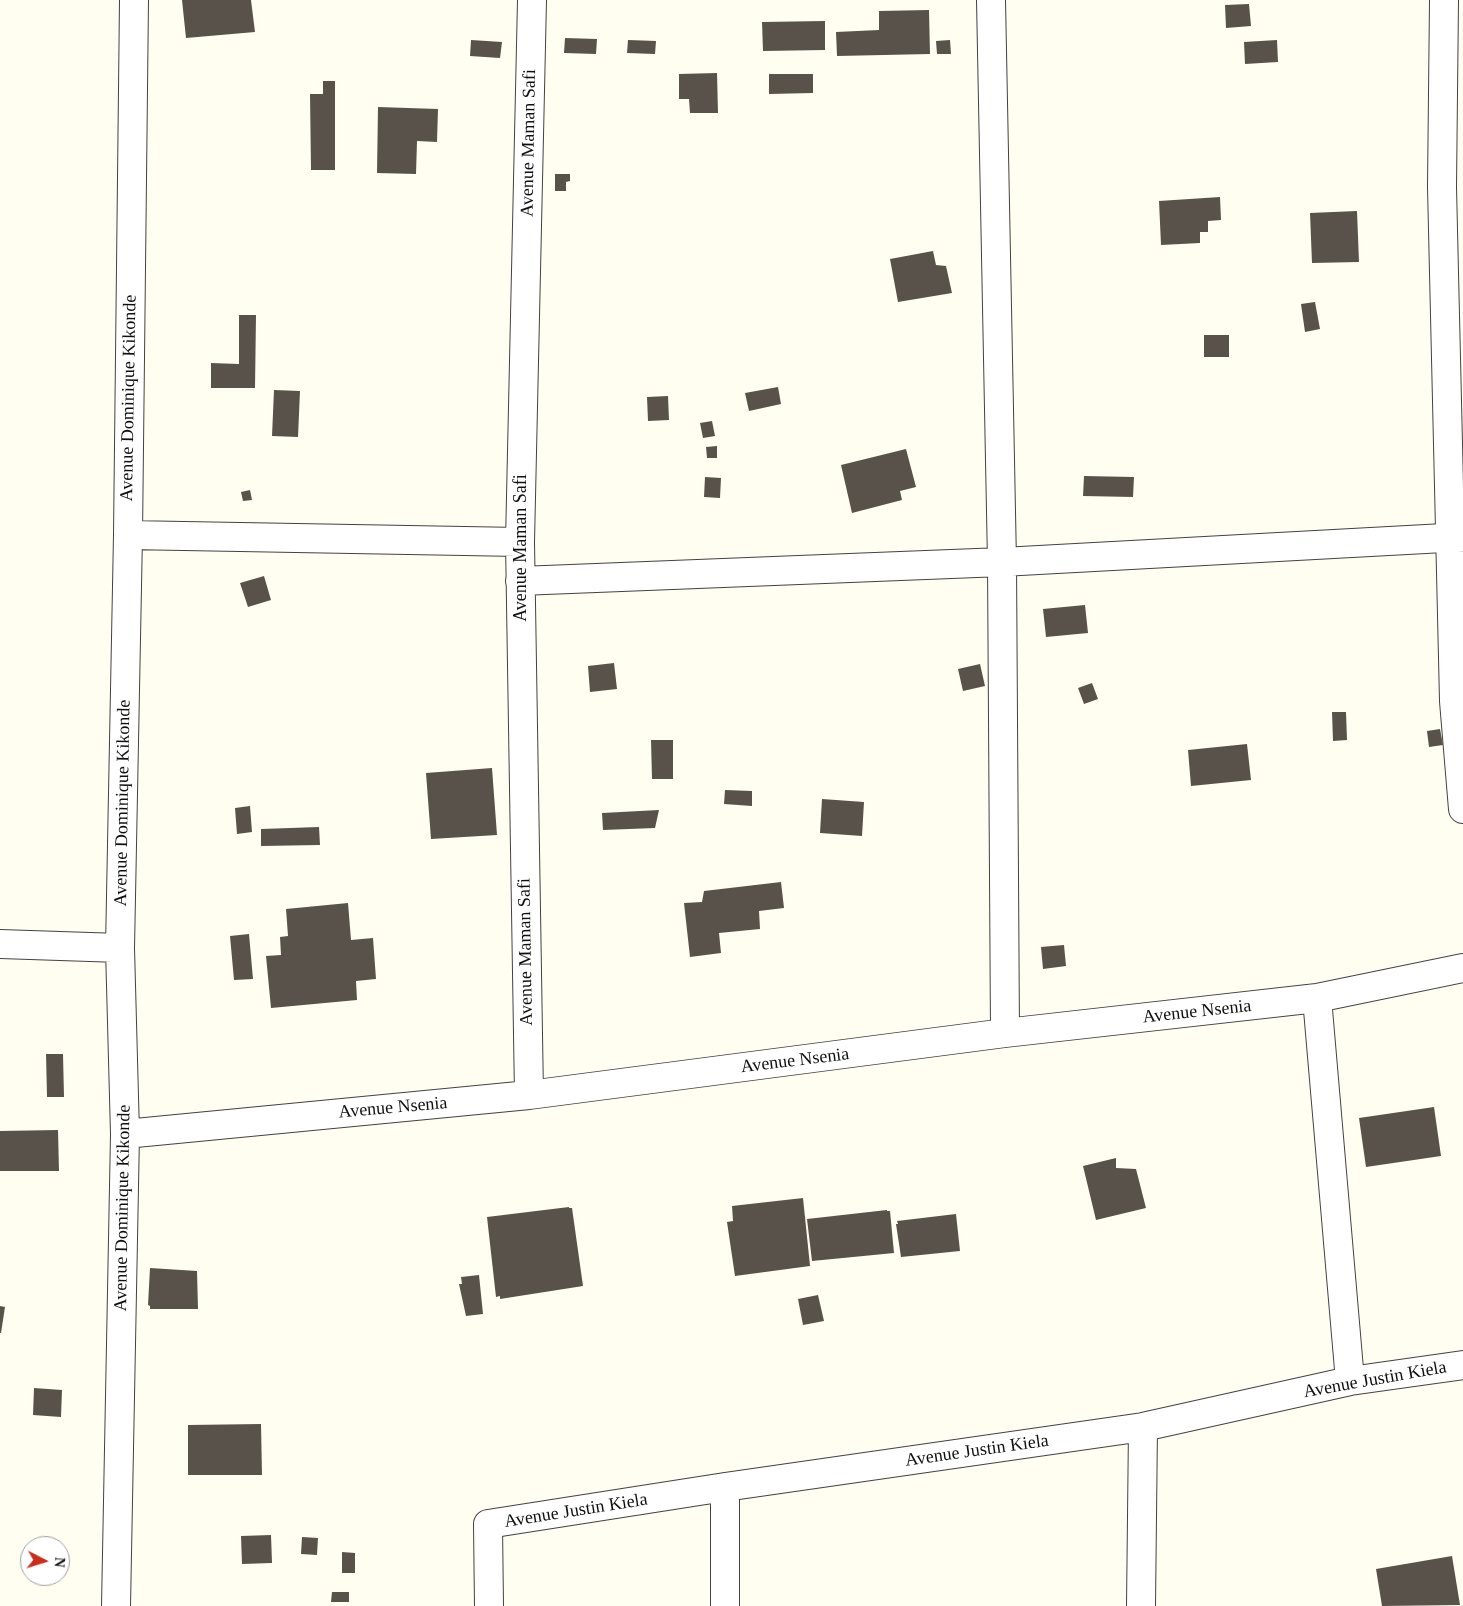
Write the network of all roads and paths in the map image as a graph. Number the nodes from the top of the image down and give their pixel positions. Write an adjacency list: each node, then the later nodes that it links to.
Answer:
1 (134, 0): 5 (street, Avenue Dominique Kikonde)
2 (532, 0): 7 (street, Avenue Maman Safi)
3 (991, 0): 8 (street)
4 (1444, 0): 6 (street)
5 (128, 535): 7 (street); 12 (street, Avenue Dominique Kikonde)
6 (1457, 537): 8 (street); 10 (street)
7 (520, 542): 9 (street, Avenue Maman Safi)
8 (1002, 562): 9 (street); 15 (street)
9 (520, 581): 16 (street, Avenue Maman Safi)
10 (1463, 809)
11 (0, 944): 12 (street)
12 (120, 948): 17 (street, Avenue Dominique Kikonde)
13 (1463, 968): 14 (street, Avenue Nsenia)
14 (1317, 998): 15 (street, Avenue Nsenia); 19 (street)
15 (1005, 1033): 16 (street, Avenue Nsenia)
16 (529, 1095): 17 (street, Avenue Nsenia)
17 (125, 1134): 22 (street, Avenue Dominique Kikonde)
18 (1463, 1365): 19 (street, Avenue Justin Kiela)
19 (1350, 1381): 20 (street, Avenue Justin Kiela)
20 (1143, 1427): 21 (street, Avenue Justin Kiela); 25 (street)
21 (725, 1487): 23 (street, Avenue Justin Kiela); 24 (street)
22 (116, 1606)
23 (489, 1606)
24 (725, 1606)
25 (1141, 1606)

